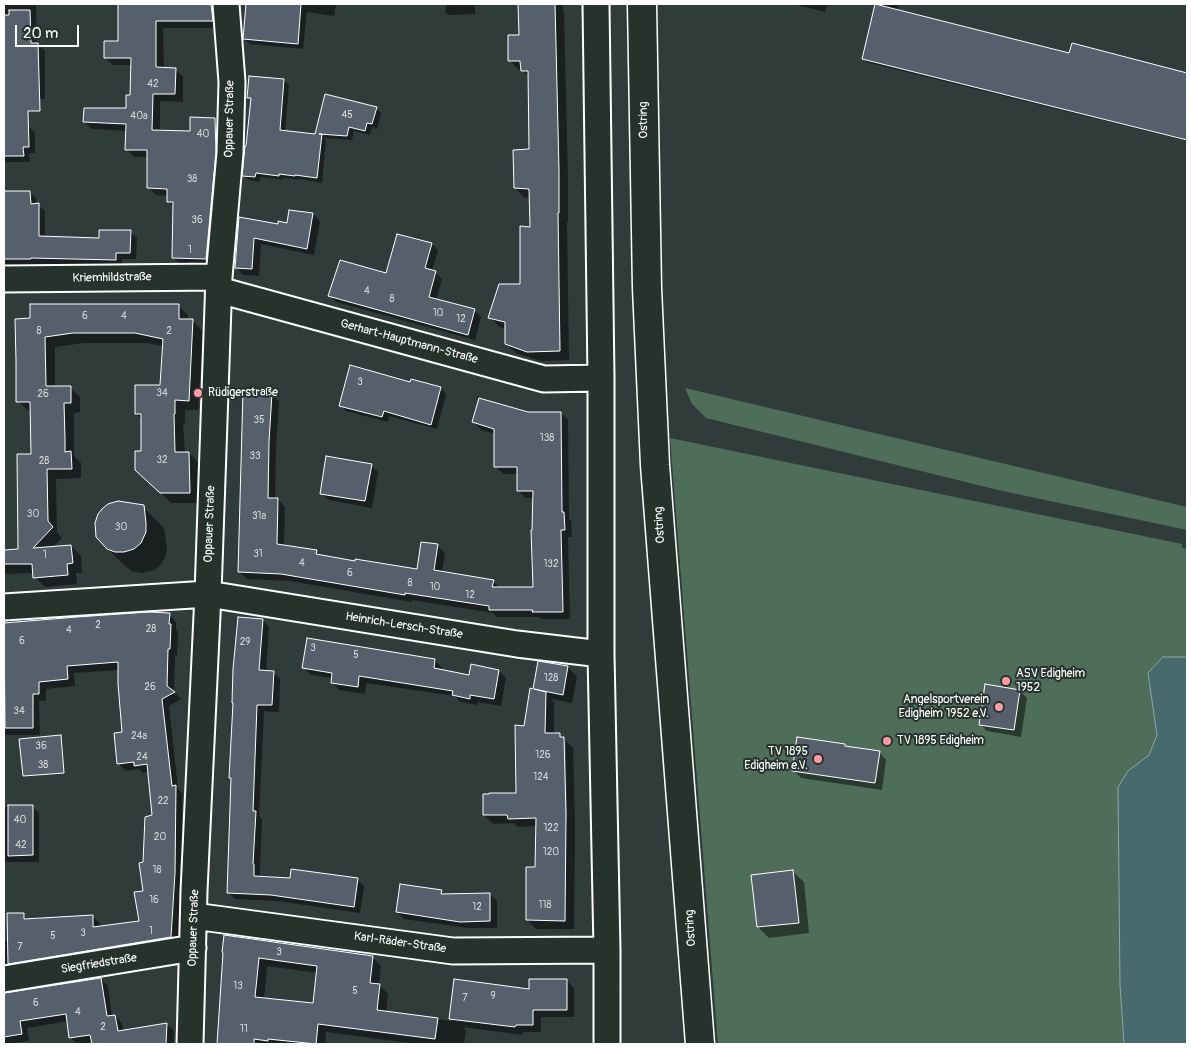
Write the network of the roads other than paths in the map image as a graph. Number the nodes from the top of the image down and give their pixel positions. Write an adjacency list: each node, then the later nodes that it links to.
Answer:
1 (226, 4): 5 (street, Oppauer Straße)
2 (596, 4): 6 (street)
3 (642, 4): 16 (street, Ostring)
4 (4, 279): 5 (street, Kriemhildstraße)
5 (219, 284): 6 (street, Gerhart-Hauptmann-Straße); 7 (street, Oppauer Straße)
6 (601, 378): 9 (street)
7 (208, 594): 8 (street); 9 (street, Heinrich-Lersch-Straße); 10 (street, Oppauer Straße)
8 (4, 608)
9 (601, 654): 12 (street)
10 (194, 916): 11 (street, Oppauer Straße); 12 (street, Karl-Räder-Straße)
11 (193, 948): 13 (street, Siegfriedstraße); 14 (street, Oppauer Straße)
12 (607, 950): 15 (street)
13 (4, 979)
14 (190, 1044)
15 (607, 1044)
16 (700, 1044)

